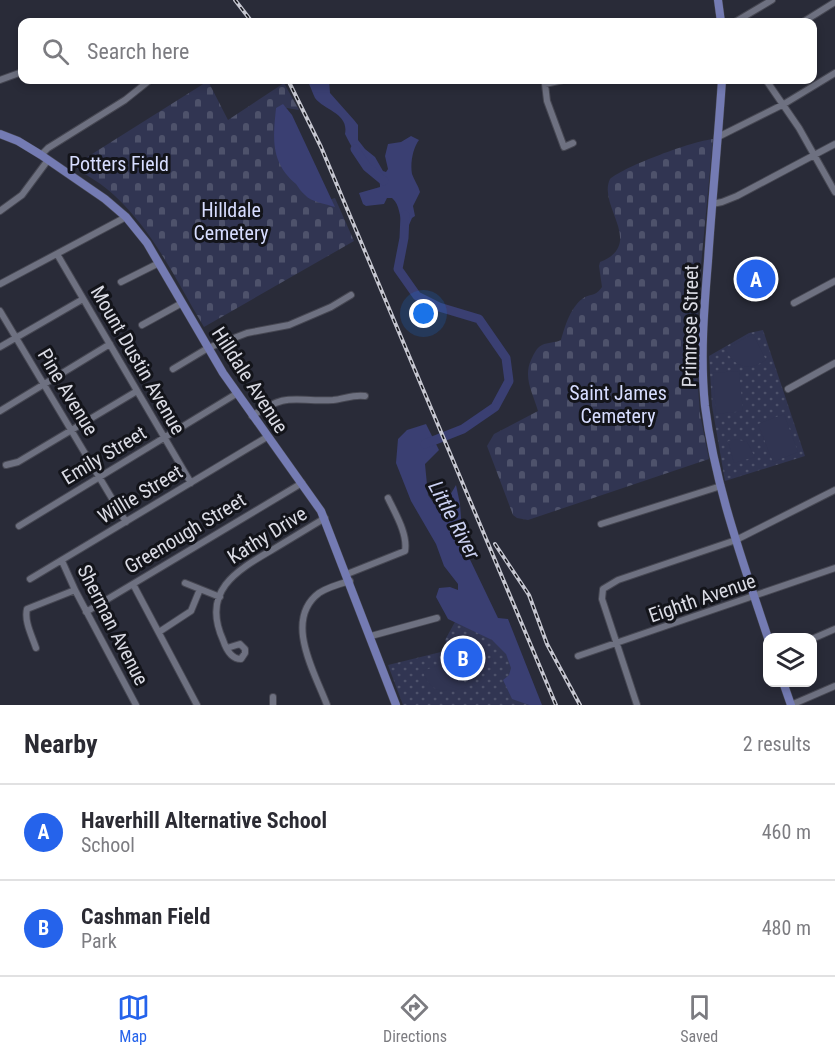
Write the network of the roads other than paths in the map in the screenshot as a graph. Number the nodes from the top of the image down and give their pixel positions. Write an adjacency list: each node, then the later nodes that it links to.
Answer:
1 (718, 0): 4 (main road)
2 (772, 0): 5 (street)
3 (835, 2): 6 (street)
4 (720, 18)
5 (742, 18)
6 (809, 18)
7 (18, 73): 9 (street)
8 (835, 74): 14 (street)
9 (0, 80)
10 (145, 84): 20 (street)
11 (545, 84): 17 (street)
12 (722, 84): 16 (main road, Primrose Street)
13 (769, 84): 14 (street)
14 (783, 105): 16 (street); 19 (street)
15 (0, 134): 20 (main road, Hilldale Avenue)
16 (718, 137): 22 (main road, Primrose Street)
17 (573, 143)
18 (835, 144): 19 (street)
19 (815, 155): 21 (street); 22 (street)
20 (45, 158): 23 (street); 24 (main road, Hilldale Avenue)
21 (835, 192)
22 (712, 204): 56 (main road, Primrose Street)
23 (0, 212)
24 (126, 217): 25 (street); 26 (main road, Hilldale Avenue)
25 (57, 254): 29 (street); 31 (street, Mount Dustin Avenue)
26 (159, 263): 28 (street); 32 (main road, Hilldale Avenue)
27 (835, 281): 33 (street)
28 (121, 282)
29 (0, 284)
30 (351, 295): 39 (street)
31 (83, 299): 36 (street); 37 (street, Mount Dustin Avenue)
32 (182, 303): 35 (street); 39 (main road, Hilldale Avenue)
33 (794, 303)
34 (0, 310): 36 (street, Pine Avenue)
35 (142, 325)
36 (16, 338): 38 (street); 42 (street, Pine Avenue)
37 (110, 345): 42 (street); 44 (street, Mount Dustin Avenue)
38 (0, 347)
39 (208, 348): 41 (street); 45 (main road, Hilldale Avenue)
40 (835, 363): 43 (street)
41 (173, 369)
42 (44, 384): 47 (street); 49 (street, Pine Avenue)
43 (788, 389)
44 (137, 391): 49 (street); 51 (street, Mount Dustin Avenue)
45 (236, 394): 48 (main road, Hilldale Avenue); 51 (street, Emily Street)
46 (365, 396): 48 (street)
47 (0, 411)
48 (252, 416): 50 (main road, Hilldale Avenue)
49 (71, 430): 52 (street); 53 (street, Pine Avenue)
50 (267, 437): 54 (street, Willie Street); 55 (main road, Hilldale Avenue)
51 (164, 438): 53 (street, Emily Street); 54 (street, Mount Dustin Avenue)
52 (6, 465)
53 (100, 477): 60 (street, Pine Avenue); 62 (street, Emily Street)
54 (191, 483): 60 (street, Willie Street)
55 (302, 483): 59 (main road, Hilldale Avenue); 69 (street, Greenough Street)
56 (721, 486): 61 (street); 63 (main road, Primrose Street)
57 (835, 490): 63 (street)
58 (388, 498): 66 (street)
59 (325, 518): 66 (main road, Hilldale Avenue); 72 (street, Kathy Drive)
60 (126, 522): 64 (street, Willie Street)
61 (601, 524)
62 (20, 526)
63 (736, 540): 73 (main road, Primrose Street); 81 (street)
64 (62, 561): 67 (street, Willie Street); 71 (street, Sherman Avenue)
65 (835, 568): 73 (street, Eighth Avenue)
66 (348, 577): 79 (main road, Hilldale Avenue); 91 (street)
67 (30, 579)
68 (185, 583): 70 (street)
69 (133, 584): 74 (street, Greenough Street); 77 (street)
70 (200, 589): 72 (street); 77 (street)
71 (75, 590): 74 (street, Sherman Avenue); 82 (street)
72 (220, 597): 83 (street, Kathy Drive)
73 (755, 597): 78 (main road, Primrose Street); 81 (street, Eighth Avenue)
74 (86, 612): 88 (street, Sherman Avenue)
75 (437, 618): 79 (street)
76 (835, 629): 80 (street)
77 (159, 632): 89 (street)
78 (766, 633)
79 (370, 636): 92 (main road, Hilldale Avenue)
80 (817, 637)
81 (618, 644): 84 (street, Eighth Avenue); 93 (street)
82 (36, 648)
83 (227, 648)
84 (578, 656)
85 (835, 686): 94 (street)
86 (785, 687): 94 (main road)
87 (273, 697): 90 (street)
88 (136, 705)
89 (197, 705)
90 (273, 705)
91 (327, 705)
92 (396, 705)
93 (637, 705)
94 (791, 705)

